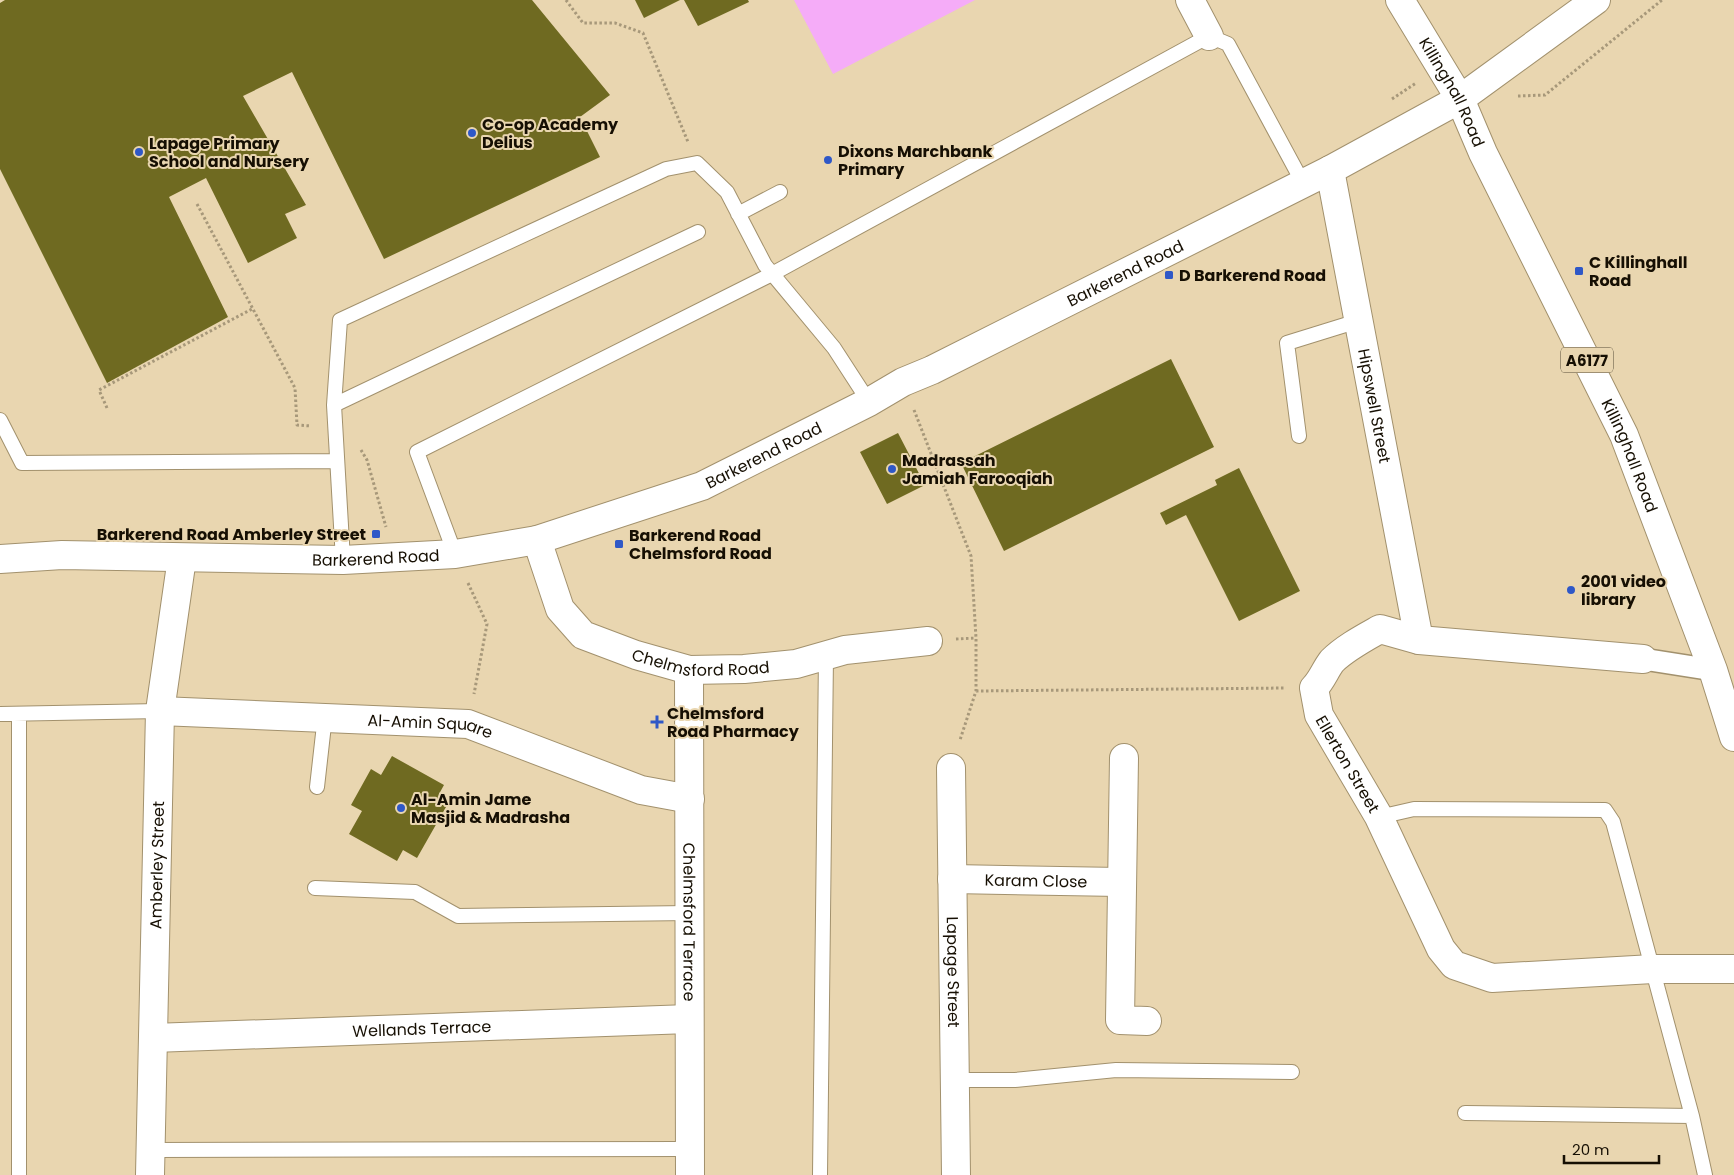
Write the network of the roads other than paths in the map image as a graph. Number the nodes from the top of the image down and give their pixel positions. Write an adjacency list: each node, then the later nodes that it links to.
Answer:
1 (1190, 0): 4 (main road)
2 (1400, 0): 5 (main road, Killinghall Road / A6177)
3 (1596, 0): 5 (main road, Barkerend Road)
4 (1209, 36): 7 (lane); 11 (lane)
5 (1460, 99): 6 (main road, Barkerend Road); 28 (main road, Killinghall Road / A6177)
6 (1330, 170): 7 (main road, Barkerend Road); 12 (main road, Hipswell Street)
7 (1303, 183): 13 (main road, Barkerend Road)
8 (780, 192): 9 (lane)
9 (738, 214): 11 (lane); 14 (lane)
10 (698, 232): 14 (lane)
11 (769, 270): 13 (lane); 19 (lane)
12 (1358, 321): 16 (lane); 23 (main road, Hipswell Street)
13 (869, 402): 18 (main road, Barkerend Road)
14 (334, 405): 17 (lane)
15 (0, 420): 17 (lane)
16 (1299, 436)
17 (337, 461): 22 (lane)
18 (538, 540): 19 (main road, Barkerend Road); 27 (main road, Chelmsford Road)
19 (455, 554): 22 (main road, Barkerend Road)
20 (182, 558): 21 (main road, Barkerend Road); 22 (main road, Barkerend Road); 29 (main road, Amberley Street)
21 (0, 559)
22 (343, 560)
23 (1419, 640): 26 (main road); 38 (main road, Ellerton Street)
24 (928, 641): 25 (main road, Chelmsford Road)
25 (826, 656): 27 (main road, Chelmsford Road); 55 (lane)
26 (1643, 659): 28 (street)
27 (690, 670): 37 (main road, Chelmsford Terrace)
28 (1713, 670): 33 (main road, Killinghall Road / A6177)
29 (160, 710): 31 (lane); 32 (main road, Al-Amin Square); 47 (main road, Amberley Street)
30 (0, 714): 31 (lane)
31 (19, 714): 54 (lane)
32 (325, 716): 36 (lane); 37 (main road, Al-Amin Square)
33 (1734, 738)
34 (1124, 758): 40 (main road)
35 (950, 768): 39 (main road, Lapage Street)
36 (317, 787)
37 (690, 799): 42 (main road, Chelmsford Terrace)
38 (1379, 817): 43 (main road, Ellerton Street); 43 (lane)
39 (952, 879): 40 (main road, Karam Close); 49 (main road, Lapage Street)
40 (1120, 882): 46 (main road)
41 (315, 888): 42 (lane)
42 (690, 913): 45 (main road, Chelmsford Terrace)
43 (1653, 969): 44 (main road, Ellerton Street); 51 (lane)
44 (1734, 969)
45 (689, 1019): 47 (main road, Wellands Terrace); 52 (main road, Chelmsford Terrace)
46 (1147, 1021)
47 (153, 1038): 53 (main road, Amberley Street)
48 (1292, 1072): 49 (lane)
49 (955, 1080): 56 (main road, Lapage Street)
50 (1465, 1113): 51 (lane)
51 (1692, 1116): 57 (lane)
52 (690, 1162): 53 (lane)
53 (150, 1163)
54 (19, 1175)
55 (820, 1175)
56 (956, 1175)
57 (1705, 1175)

